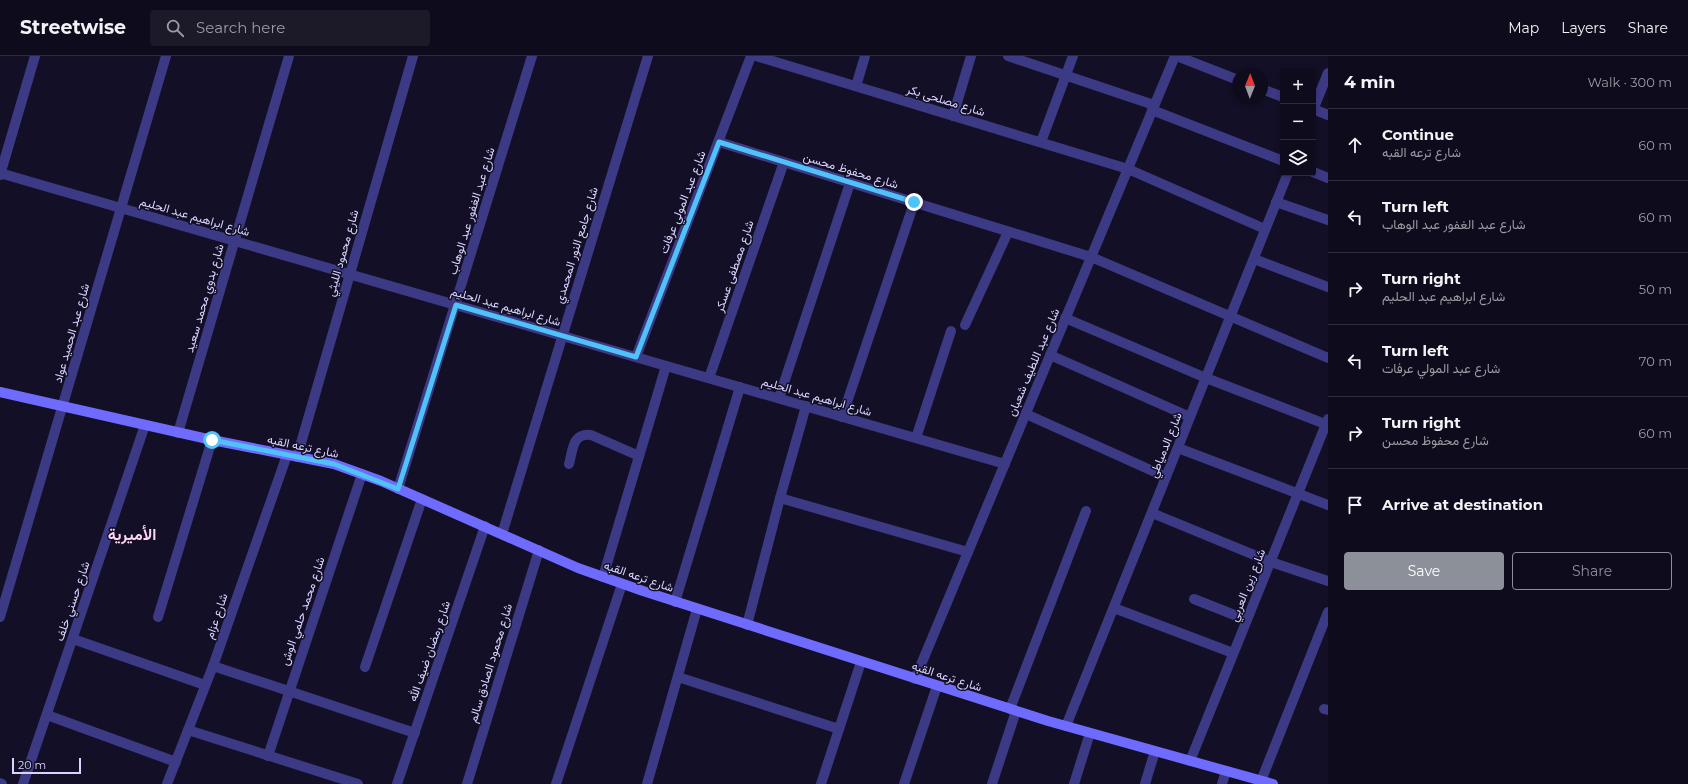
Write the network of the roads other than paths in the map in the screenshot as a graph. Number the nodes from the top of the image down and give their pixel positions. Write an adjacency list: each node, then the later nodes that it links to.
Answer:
1 (35, 56): 31 (street)
2 (166, 56): 37 (street, شارع عبد الحميد عواد)
3 (288, 56): 41 (street, شارع بدوي محمد سعيد)
4 (413, 56): 44 (street, شارع محمود الليثي)
5 (532, 56): 46 (street, شارع عبد الغفور عبد الوهاب)
6 (648, 56): 51 (street, شارع جامع النور المحمدي)
7 (751, 56): 25 (street, شارع عبد المولي عرفات)
8 (756, 56): 17 (street, شارع مصلحى بكر)
9 (866, 56): 17 (street)
10 (971, 56): 24 (street)
11 (1008, 56): 15 (street)
12 (1073, 56): 15 (street)
13 (1176, 56): 16 (street); 21 (street, شارع عبد اللطيف شعبان)
14 (1328, 73): 20 (street)
15 (1066, 76): 21 (street); 26 (street)
16 (1232, 78)
17 (856, 86): 24 (street, شارع مصلحى بكر)
18 (1268, 92): 19 (street)
19 (1280, 97)
20 (1315, 104)
21 (1153, 108): 27 (street); 29 (street, شارع عبد اللطيف شعبان)
22 (1316, 111): 23 (street)
23 (1328, 115)
24 (953, 116): 26 (street, شارع مصلحى بكر)
25 (719, 142): 28 (street, شارع محفوظ محسن); 53 (street, شارع عبد المولي عرفات)
26 (1041, 142): 29 (street, شارع مصلحى بكر)
27 (1280, 160)
28 (784, 162): 34 (street, شارع محفوظ محسن); 56 (street, شارع مصطفى عسكر)
29 (1128, 169): 39 (street, شارع مصلحى بكر); 42 (street, شارع عبد اللطيف شعبان)
30 (1316, 173): 33 (street)
31 (0, 174): 37 (street, شارع ابراهيم عبد الحليم)
32 (1287, 176): 36 (street, شارع الدمياطي)
33 (1328, 178)
34 (850, 183): 35 (street, شارع محفوظ محسن); 60 (street)
35 (914, 202): 40 (street, شارع محفوظ محسن); 64 (street)
36 (1276, 202): 38 (street); 39 (street, شارع الدمياطي)
37 (122, 208): 41 (street, شارع ابراهيم عبد الحليم); 62 (street, شارع عبد الحميد عواد)
38 (1328, 220)
39 (1266, 229): 43 (street, شارع الدمياطي)
40 (1008, 232): 42 (street, شارع محفوظ محسن); 49 (street)
41 (234, 241): 44 (street, شارع ابراهيم عبد الحليم); 68 (street, شارع بدوي محمد سعيد)
42 (1091, 257): 47 (street, شارع محفوظ محسن); 48 (street, شارع عبد اللطيف شعبان)
43 (1254, 259): 45 (street); 47 (street, شارع الدمياطي)
44 (349, 274): 46 (street, شارع ابراهيم عبد الحليم); 72 (street, شارع محمود الليثي)
45 (1328, 286)
46 (456, 305): 51 (street, شارع ابراهيم عبد الحليم); 78 (street, شارع عبد الغفور عبد الوهاب)
47 (1230, 317): 54 (street, شارع محفوظ محسن); 57 (street, شارع الدمياطي)
48 (1065, 318): 52 (street, شارع عبد اللطيف شعبان); 57 (street)
49 (965, 325)
50 (951, 331): 69 (street)
51 (562, 336): 53 (street, شارع ابراهيم عبد الحليم); 86 (street, شارع جامع النور المحمدي)
52 (1050, 355): 63 (street, شارع عبد اللطيف شعبان); 65 (street)
53 (636, 357): 55 (street, شارع ابراهيم عبد الحليم)
54 (1328, 358)
55 (666, 366): 56 (street, شارع ابراهيم عبد الحليم); 73 (street)
56 (709, 378): 58 (street, شارع ابراهيم عبد الحليم)
57 (1206, 378): 65 (street, شارع الدمياطي); 66 (street)
58 (740, 387): 60 (street, شارع ابراهيم عبد الحليم); 94 (street)
59 (0, 392): 62 (street, شارع ترعه القبه)
60 (778, 398): 61 (street, شارع ابراهيم عبد الحليم)
61 (806, 406): 64 (street, شارع ابراهيم عبد الحليم); 80 (street)
62 (63, 407): 67 (street, شارع ترعه القبه); 98 (street, شارع عبد الحميد عواد)
63 (1026, 414): 75 (street, شارع عبد اللطيف شعبان); 77 (street)
64 (842, 417): 69 (street, شارع ابراهيم عبد الحليم)
65 (1190, 417): 71 (street, شارع الدمياطي)
66 (1327, 422): 79 (street, شارع زين العربي)
67 (144, 425): 68 (street, شارع ترعه القبه); 102 (street, شارع حسني خلف)
68 (178, 433): 70 (street, شارع ترعه القبه)
69 (916, 438): 75 (street, شارع ابراهيم عبد الحليم)
70 (212, 440): 72 (street, شارع ترعه القبه); 99 (street)
71 (1178, 448): 77 (street, شارع الدمياطي); 79 (street)
72 (292, 456): 76 (street, شارع ترعه القبه); 105 (street, شارع عزام)
73 (639, 456): 74 (street); 90 (street)
74 (569, 464)
75 (1005, 464): 88 (street, شارع عبد اللطيف شعبان)
76 (362, 474): 78 (street, شارع ترعه القبه); 111 (street, شارع محمد حلمي الوش)
77 (1166, 477): 84 (street, شارع الدمياطي)
78 (398, 489): 81 (street, شارع ترعه القبه)
79 (1298, 494): 82 (street); 89 (street, شارع زين العربي)
80 (780, 498): 88 (street); 101 (street)
81 (422, 499): 85 (street, شارع ترعه القبه); 106 (street)
82 (1328, 505)
83 (1086, 512): 112 (street)
84 (1152, 513): 89 (street); 95 (street, شارع الدمياطي)
85 (485, 526): 86 (street, شارع ترعه القبه); 117 (street, شارع رمضان ضيف الله)
86 (502, 534): 87 (street, شارع ترعه القبه)
87 (539, 550): 90 (street, شارع ترعه القبه); 129 (street, شارع محمود الصادق سالم)
88 (968, 552): 108 (street, شارع عبد اللطيف شعبان)
89 (1271, 562): 91 (street); 100 (street, شارع زين العربي)
90 (604, 577): 92 (street, شارع ترعه القبه)
91 (1328, 581)
92 (622, 584): 94 (street, شارع ترعه القبه); 130 (street)
93 (1194, 599): 100 (street)
94 (676, 602): 96 (street, شارع ترعه القبه)
95 (1114, 608): 103 (street); 114 (street, شارع الدمياطي)
96 (697, 609): 101 (street, شارع ترعه القبه); 107 (street)
97 (1328, 612): 124 (street)
98 (0, 617)
99 (158, 617)
100 (1247, 620): 103 (street, شارع زين العربي)
101 (747, 625): 104 (street, شارع ترعه القبه)
102 (73, 639): 109 (street); 113 (street, شارع حسني خلف)
103 (1233, 653): 121 (street, شارع زين العربي)
104 (861, 662): 108 (street, شارع ترعه القبه); 115 (street)
105 (213, 666): 109 (street, شارع عزام); 111 (street)
106 (365, 667)
107 (678, 677): 115 (street); 131 (street)
108 (915, 679): 110 (street, شارع ترعه القبه)
109 (205, 685): 116 (street, شارع عزام)
110 (937, 686): 112 (street, شارع ترعه القبه); 133 (street)
111 (289, 691): 117 (street); 120 (street, شارع محمد حلمي الوش)
112 (1013, 710): 114 (street, شارع ترعه القبه); 134 (street)
113 (47, 715): 122 (street); 125 (street, شارع حسني خلف)
114 (1066, 726): 118 (street, شارع ترعه القبه)
115 (839, 729): 132 (street)
116 (188, 730): 120 (street); 122 (street, شارع عزام)
117 (414, 733): 128 (street, شارع رمضان ضيف الله)
118 (1090, 733): 119 (street, شارع ترعه القبه); 135 (street)
119 (1155, 751): 121 (street, شارع ترعه القبه); 136 (street)
120 (268, 756): 127 (street)
121 (1190, 761): 123 (street, شارع ترعه القبه)
122 (176, 762): 126 (street, شارع عزام)
123 (1226, 771): 124 (street, شارع ترعه القبه); 137 (street)
124 (1260, 780): 138 (street, شارع ترعه القبه)
125 (23, 784)
126 (167, 784)
127 (358, 784)
128 (397, 784)
129 (467, 784)
130 (556, 784)
131 (646, 784)
132 (821, 784)
133 (904, 784)
134 (992, 784)
135 (1074, 784)
136 (1145, 784)
137 (1222, 784)
138 (1273, 784)

